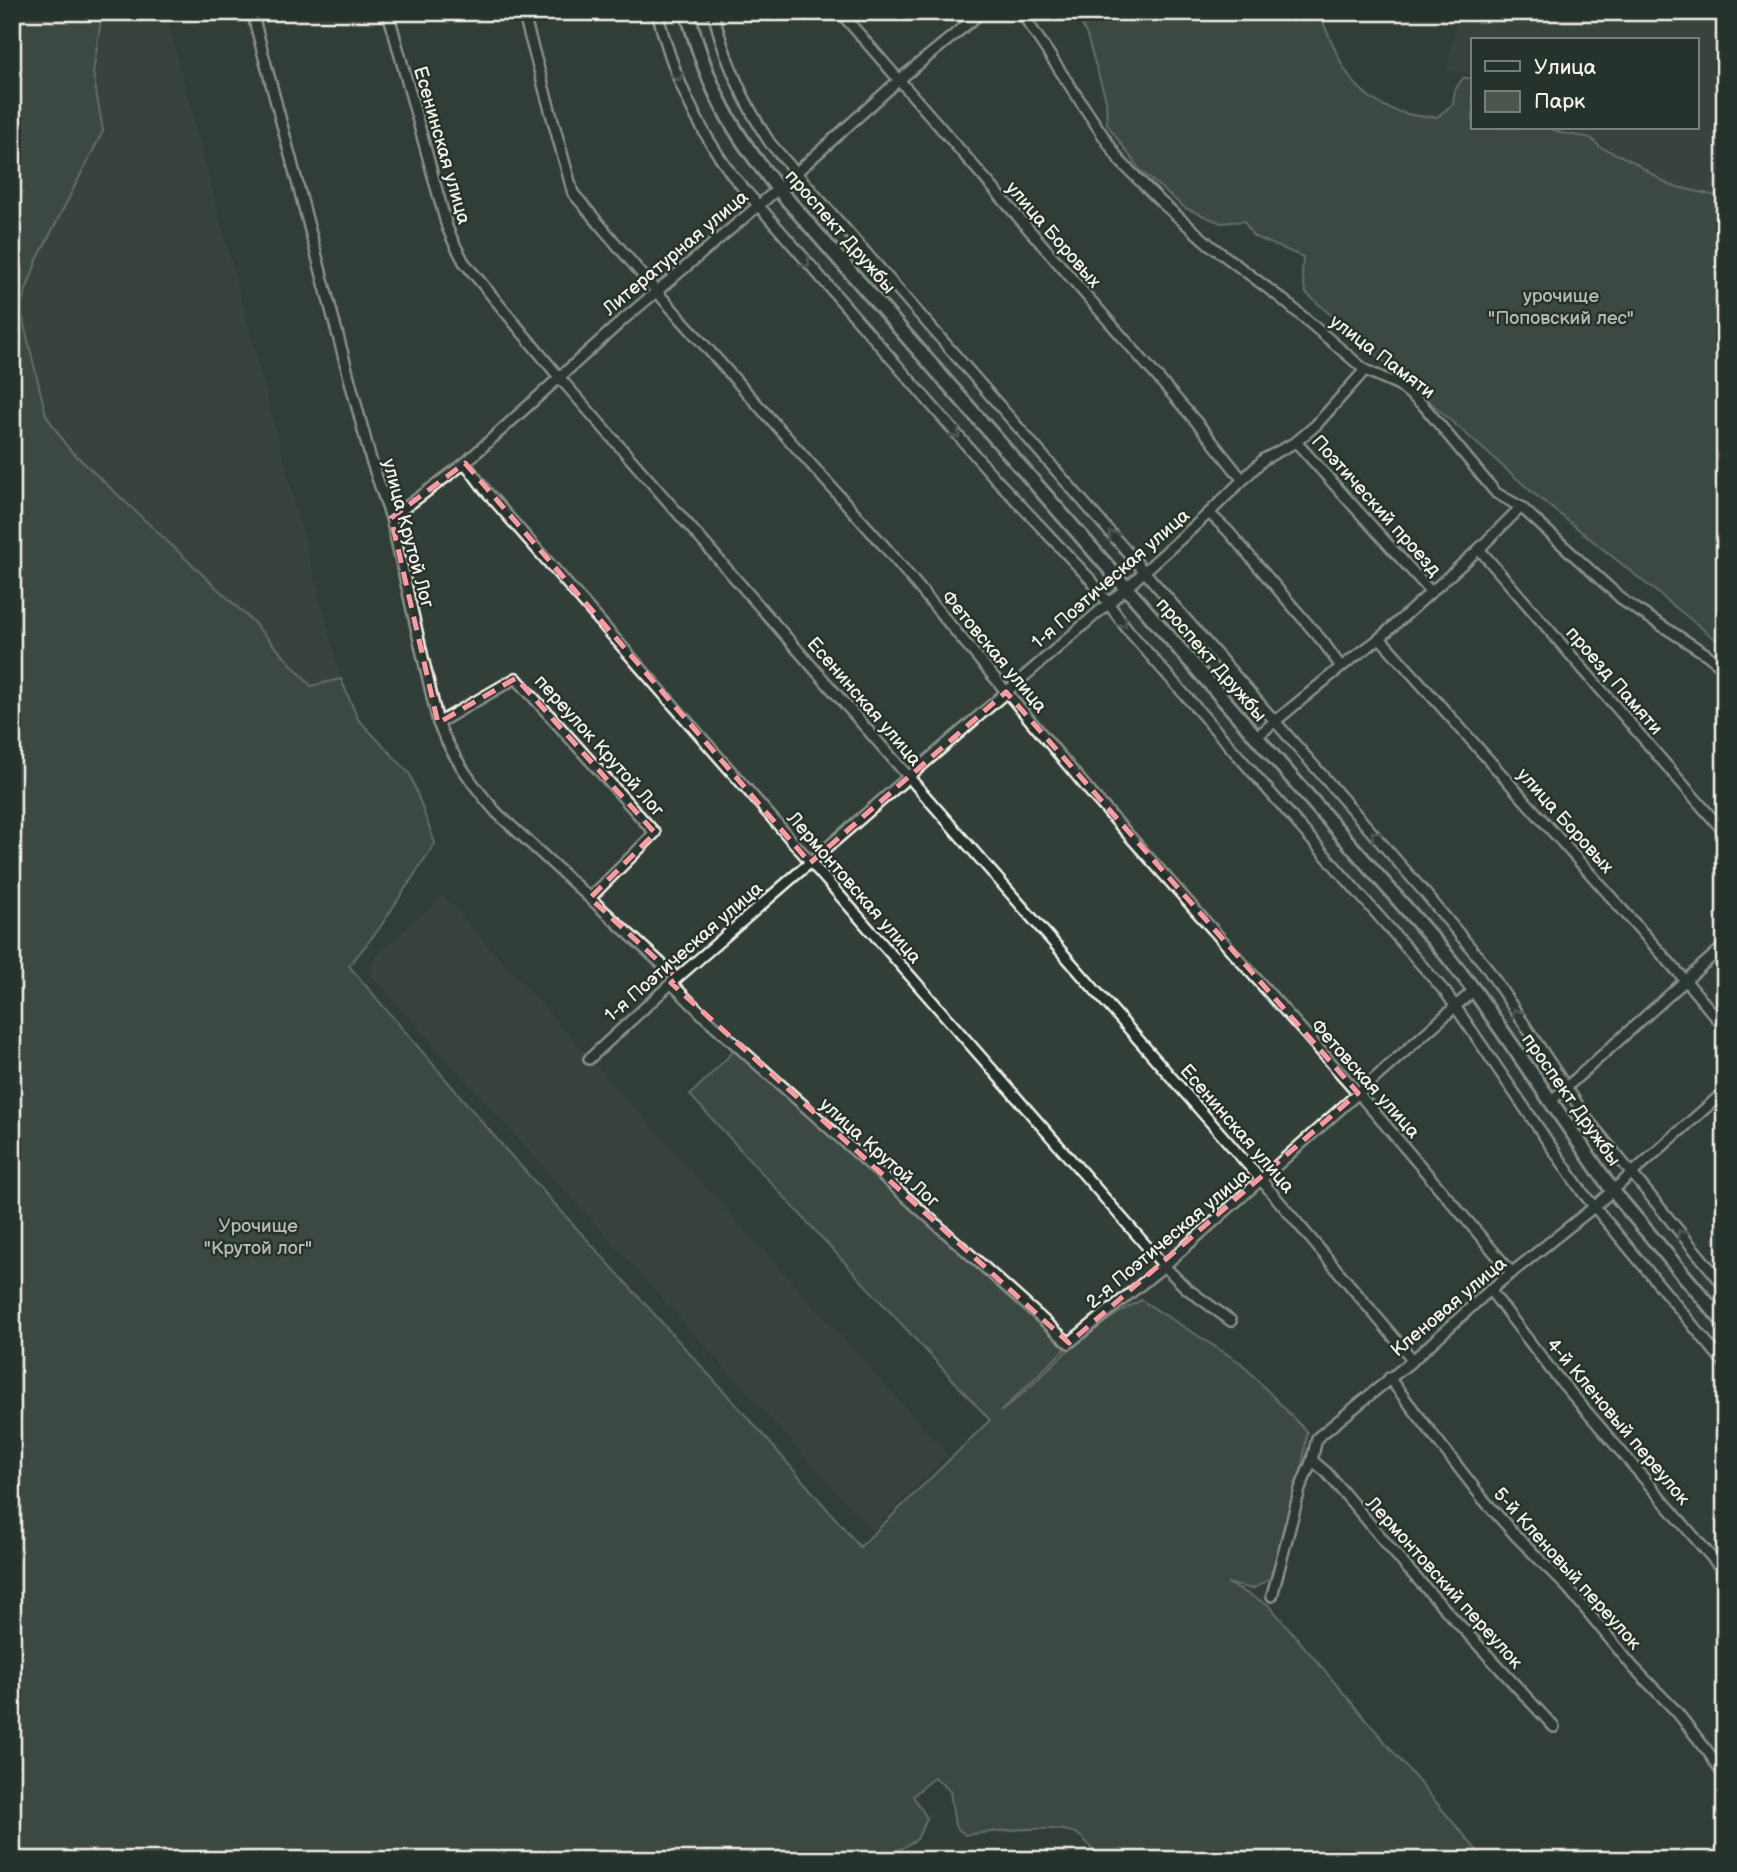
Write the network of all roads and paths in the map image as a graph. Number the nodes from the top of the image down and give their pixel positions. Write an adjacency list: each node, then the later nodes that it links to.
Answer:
1 (252, 12): 22 (street, улица Крутой Лог)
2 (388, 12): 16 (street, Есенинская улица)
3 (523, 12): 14 (street, Фетовская улица)
4 (657, 12): 13 (street, one-way to 13)
5 (687, 12): 12 (main road, проспект Дружбы)
6 (713, 12): 11 (street)
7 (840, 12): 10 (street, улица Боровых)
8 (982, 12): 10 (street, Литературная улица)
9 (1021, 12): 15 (street, улица Памяти)
10 (899, 80): 11 (street, Литературная улица); 19 (street, улица Боровых)
11 (794, 173): 12 (street, Литературная улица); 24 (street, one-way to 11)
12 (778, 189): 13 (street, Литературная улица); 25 (main road, проспект Дружбы)
13 (756, 206): 14 (street, Литературная улица); 27 (street, one-way to 27)
14 (656, 291): 16 (street, Литературная улица); 31 (street, Фетовская улица)
15 (1365, 370): 17 (street, 1-я Поэтическая улица); 20 (street, улица Памяти)
16 (559, 377): 18 (street, Литературная улица); 35 (street, Есенинская улица)
17 (1296, 442): 19 (street, 1-я Поэтическая улица); 26 (street, Поэтический проезд)
18 (466, 463): 22 (street, Литературная улица); 37 (street, Лермонтовская улица)
19 (1241, 479): 21 (street, 1-я Поэтическая улица)
20 (1521, 507): 23 (street); 30 (street, улица Памяти)
21 (1209, 513): 24 (street, 1-я Поэтическая улица); 29 (street)
22 (391, 518): 33 (street, улица Крутой Лог)
23 (1479, 549): 26 (street); 36 (street, проезд Памяти)
24 (1144, 572): 25 (street, 1-я Поэтическая улица); 32 (street)
25 (1125, 589): 27 (street, 1-я Поэтическая улица); 34 (main road, проспект Дружбы)
26 (1431, 592): 28 (street)
27 (1108, 603): 31 (street, 1-я Поэтическая улица); 43 (street, one-way to 43)
28 (1380, 638): 29 (street); 40 (street, улица Боровых)
29 (1340, 667): 32 (street)
30 (1725, 669)
31 (1006, 692): 35 (street, 1-я Поэтическая улица); 48 (street, Фетовская улица)
32 (1275, 722): 34 (street); 46 (street, one-way to 32)
33 (438, 723): 38 (street, улица Крутой Лог); 38 (street, переулок Крутой Лог)
34 (1255, 738): 42 (main road, проспект Дружбы)
35 (909, 778): 37 (street, 1-я Поэтическая улица); 51 (street, Есенинская улица)
36 (1725, 833)
37 (810, 863): 41 (street, 1-я Поэтическая улица); 54 (street, Лермонтовская улица)
38 (590, 898): 41 (street, улица Крутой Лог)
39 (1725, 945): 40 (street)
40 (1685, 980): 44 (street, улица Боровых); 46 (street)
41 (674, 981): 45 (street, 1-я Поэтическая улица); 60 (street, улица Крутой Лог)
42 (1474, 990): 43 (street, 2-я Поэтическая улица); 49 (main road, проспект Дружбы)
43 (1455, 1006): 48 (street, 2-я Поэтическая улица); 53 (street)
44 (1725, 1028)
45 (589, 1059)
46 (1566, 1088): 49 (street); 50 (street)
47 (1725, 1091): 50 (street, Кленовая улица)
48 (1358, 1093): 51 (street, 2-я Поэтическая улица); 55 (street, Фетовская улица)
49 (1551, 1101): 52 (main road, проспект Дружбы)
50 (1630, 1174): 52 (street, Кленовая улица); 56 (street, one-way to 50)
51 (1262, 1181): 54 (street, 2-я Поэтическая улица); 61 (street, Есенинская улица)
52 (1612, 1190): 53 (street, Кленовая улица); 59 (main road, проспект Дружбы)
53 (1594, 1207): 55 (street, Кленовая улица); 62 (street)
54 (1164, 1266): 58 (street, Лермонтовская улица); 60 (street, 2-я Поэтическая улица)
55 (1512, 1273): 57 (street, Кленовая улица)
56 (1725, 1287)
57 (1490, 1290): 61 (street, Кленовая улица); 65 (street, 4-й Кленовый переулок)
58 (1231, 1321)
59 (1725, 1324)
60 (1069, 1343)
61 (1413, 1360): 63 (street, Кленовая улица)
62 (1725, 1364)
63 (1389, 1378): 64 (street, Кленовая улица); 68 (street, 5-й Кленовый переулок)
64 (1312, 1460): 66 (street, Кленовая улица); 67 (street, Лермонтовский переулок)
65 (1725, 1573)
66 (1272, 1596)
67 (1554, 1727)
68 (1725, 1778)

